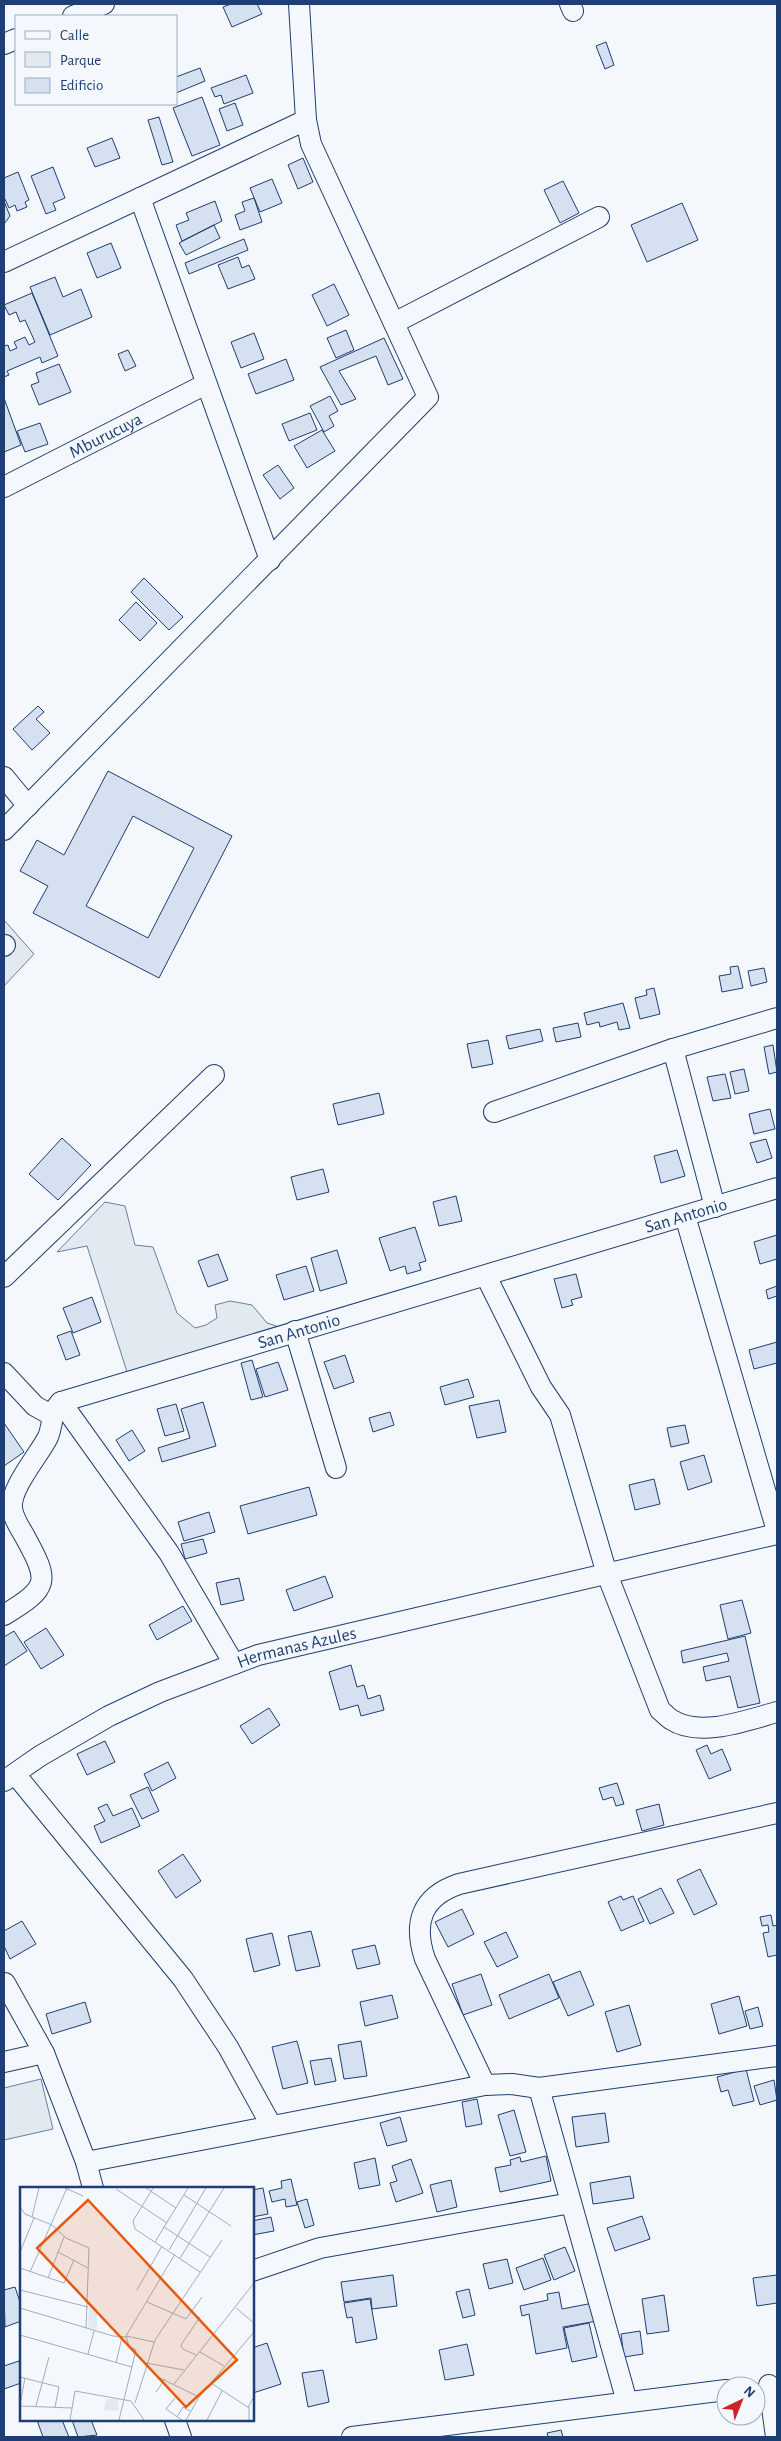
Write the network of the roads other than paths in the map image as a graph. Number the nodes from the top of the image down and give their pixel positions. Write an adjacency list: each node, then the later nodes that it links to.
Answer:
1 (104, 4): 3 (street)
2 (299, 4): 4 (street)
3 (76, 15)
4 (306, 120): 5 (street); 8 (street)
5 (140, 198): 7 (street); 9 (street)
6 (599, 217): 8 (street)
7 (4, 262)
8 (394, 323): 11 (street)
9 (206, 384): 10 (street, Mburucuya); 11 (street)
10 (4, 487)
11 (270, 560): 13 (street)
12 (4, 777): 13 (street)
13 (28, 806): 14 (street)
14 (4, 830)
15 (777, 1018): 16 (street)
16 (673, 1050): 18 (street); 20 (street)
17 (214, 1075): 23 (street)
18 (494, 1112)
19 (777, 1188): 20 (street, San Antonio)
20 (715, 1207): 21 (street, San Antonio)
21 (685, 1216): 22 (street, San Antonio); 28 (street)
22 (486, 1276): 24 (street, San Antonio); 29 (street)
23 (4, 1277)
24 (295, 1331): 26 (street, San Antonio); 27 (street)
25 (7, 1381): 26 (street, Hermanas Azules)
26 (57, 1409): 30 (street); 31 (street, Hermanas Azules)
27 (336, 1468)
28 (777, 1532): 29 (street, Hermanas Azules)
29 (607, 1574): 31 (street, Hermanas Azules); 32 (street)
30 (4, 1615)
31 (234, 1664): 33 (street)
32 (777, 1712)
33 (9, 1778): 41 (street)
34 (777, 1813): 39 (street)
35 (5, 1983): 36 (street)
36 (44, 2053): 38 (street); 42 (street)
37 (777, 2056): 40 (street)
38 (4, 2062)
39 (485, 2086): 40 (street); 41 (street)
40 (539, 2088): 44 (street)
41 (271, 2125): 42 (street)
42 (86, 2162): 43 (street)
43 (93, 2187)
44 (571, 2202): 45 (street); 48 (street)
45 (254, 2270)
46 (767, 2385): 53 (street)
47 (716, 2391): 48 (street)
48 (627, 2402): 50 (street)
49 (175, 2421): 51 (street)
50 (395, 2434): 52 (street)
51 (182, 2437)
52 (352, 2437)
53 (776, 2437)

